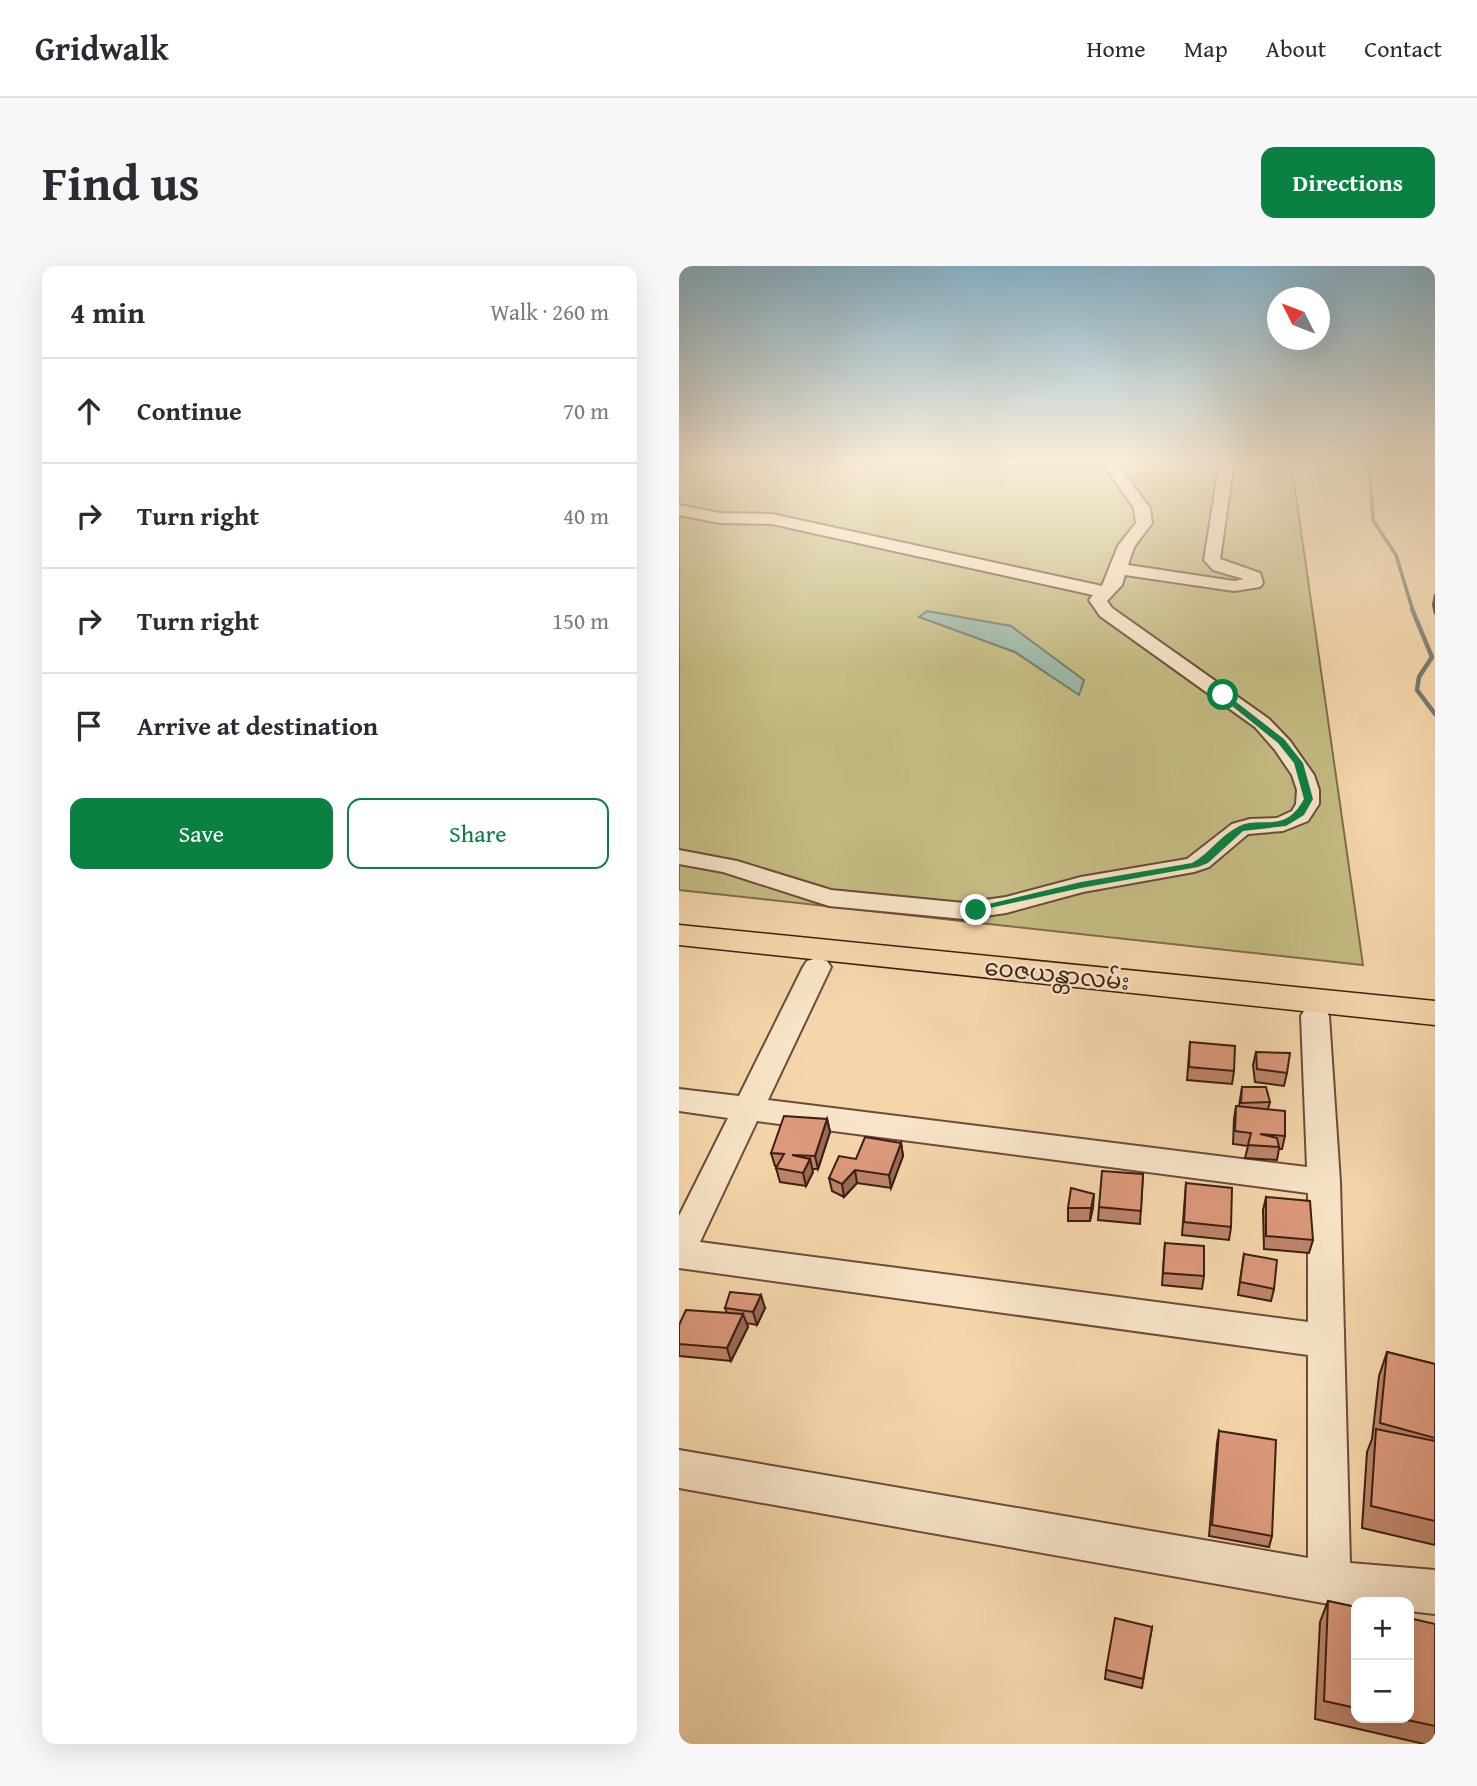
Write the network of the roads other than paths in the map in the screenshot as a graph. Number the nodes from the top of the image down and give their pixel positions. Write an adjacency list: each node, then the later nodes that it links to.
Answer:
1 (822, 530): 5 (street)
2 (1139, 530): 4 (street)
3 (1217, 530): 4 (street)
4 (1120, 569): 5 (street)
5 (1105, 592): 6 (street)
6 (679, 857)
7 (679, 935): 10 (main road, ဝေဇယန္တာလမ်း)
8 (679, 953): 9 (main road, ဝေဇယန္တာလမ်း)
9 (817, 967): 11 (main road, ဝေဇယန္တာလမ်း); 14 (street)
10 (1435, 1013)
11 (1315, 1017): 12 (main road, ဝေဇယန္တာလမ်း); 15 (street)
12 (1435, 1029)
13 (679, 1100): 14 (street)
14 (747, 1108): 15 (street); 16 (street)
15 (1324, 1182): 17 (street)
16 (679, 1252): 17 (street)
17 (1326, 1341): 19 (street)
18 (679, 1469): 19 (street)
19 (1329, 1583): 20 (street)
20 (1435, 1592)

